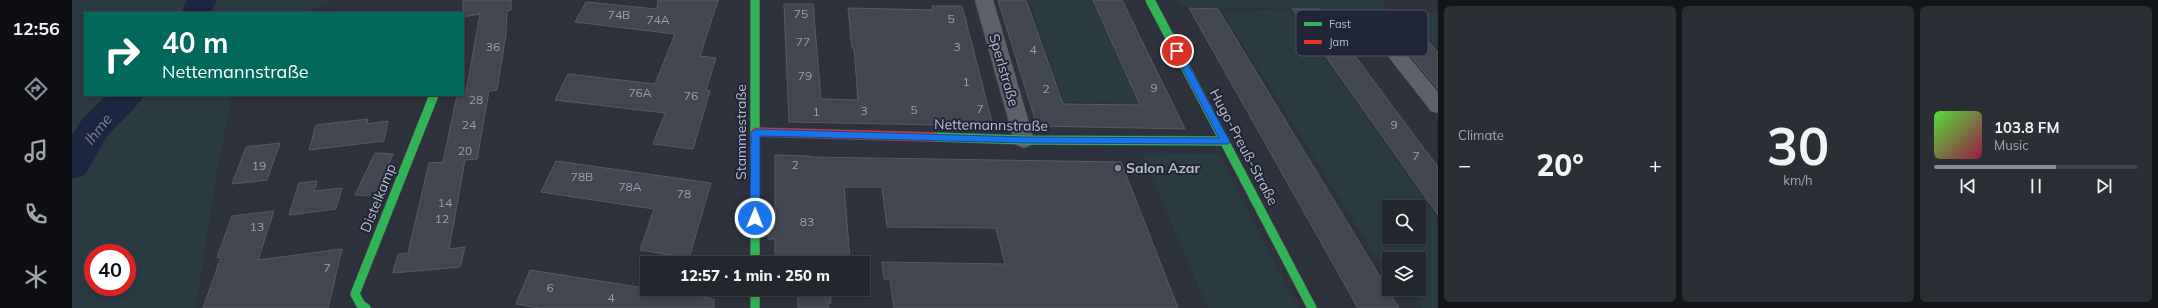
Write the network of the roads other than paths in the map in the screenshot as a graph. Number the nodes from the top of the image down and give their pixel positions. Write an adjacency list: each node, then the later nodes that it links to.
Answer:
1 (755, 0): 7 (street, Stammestraße)
2 (984, 0): 8 (street, Sperlstraße)
3 (1150, 0): 9 (street, Hugo-Preuß-Straße)
4 (1398, 56): 6 (street)
5 (434, 96): 12 (street, Distelkamp)
6 (1438, 106)
7 (756, 132): 8 (street, Nettemannstraße); 10 (street, Stammestraße)
8 (1024, 140): 9 (street, Nettemannstraße)
9 (1225, 142): 14 (street, Hugo-Preuß-Straße)
10 (755, 256)
11 (755, 296): 13 (street)
12 (366, 308)
13 (755, 308)
14 (1312, 308)

